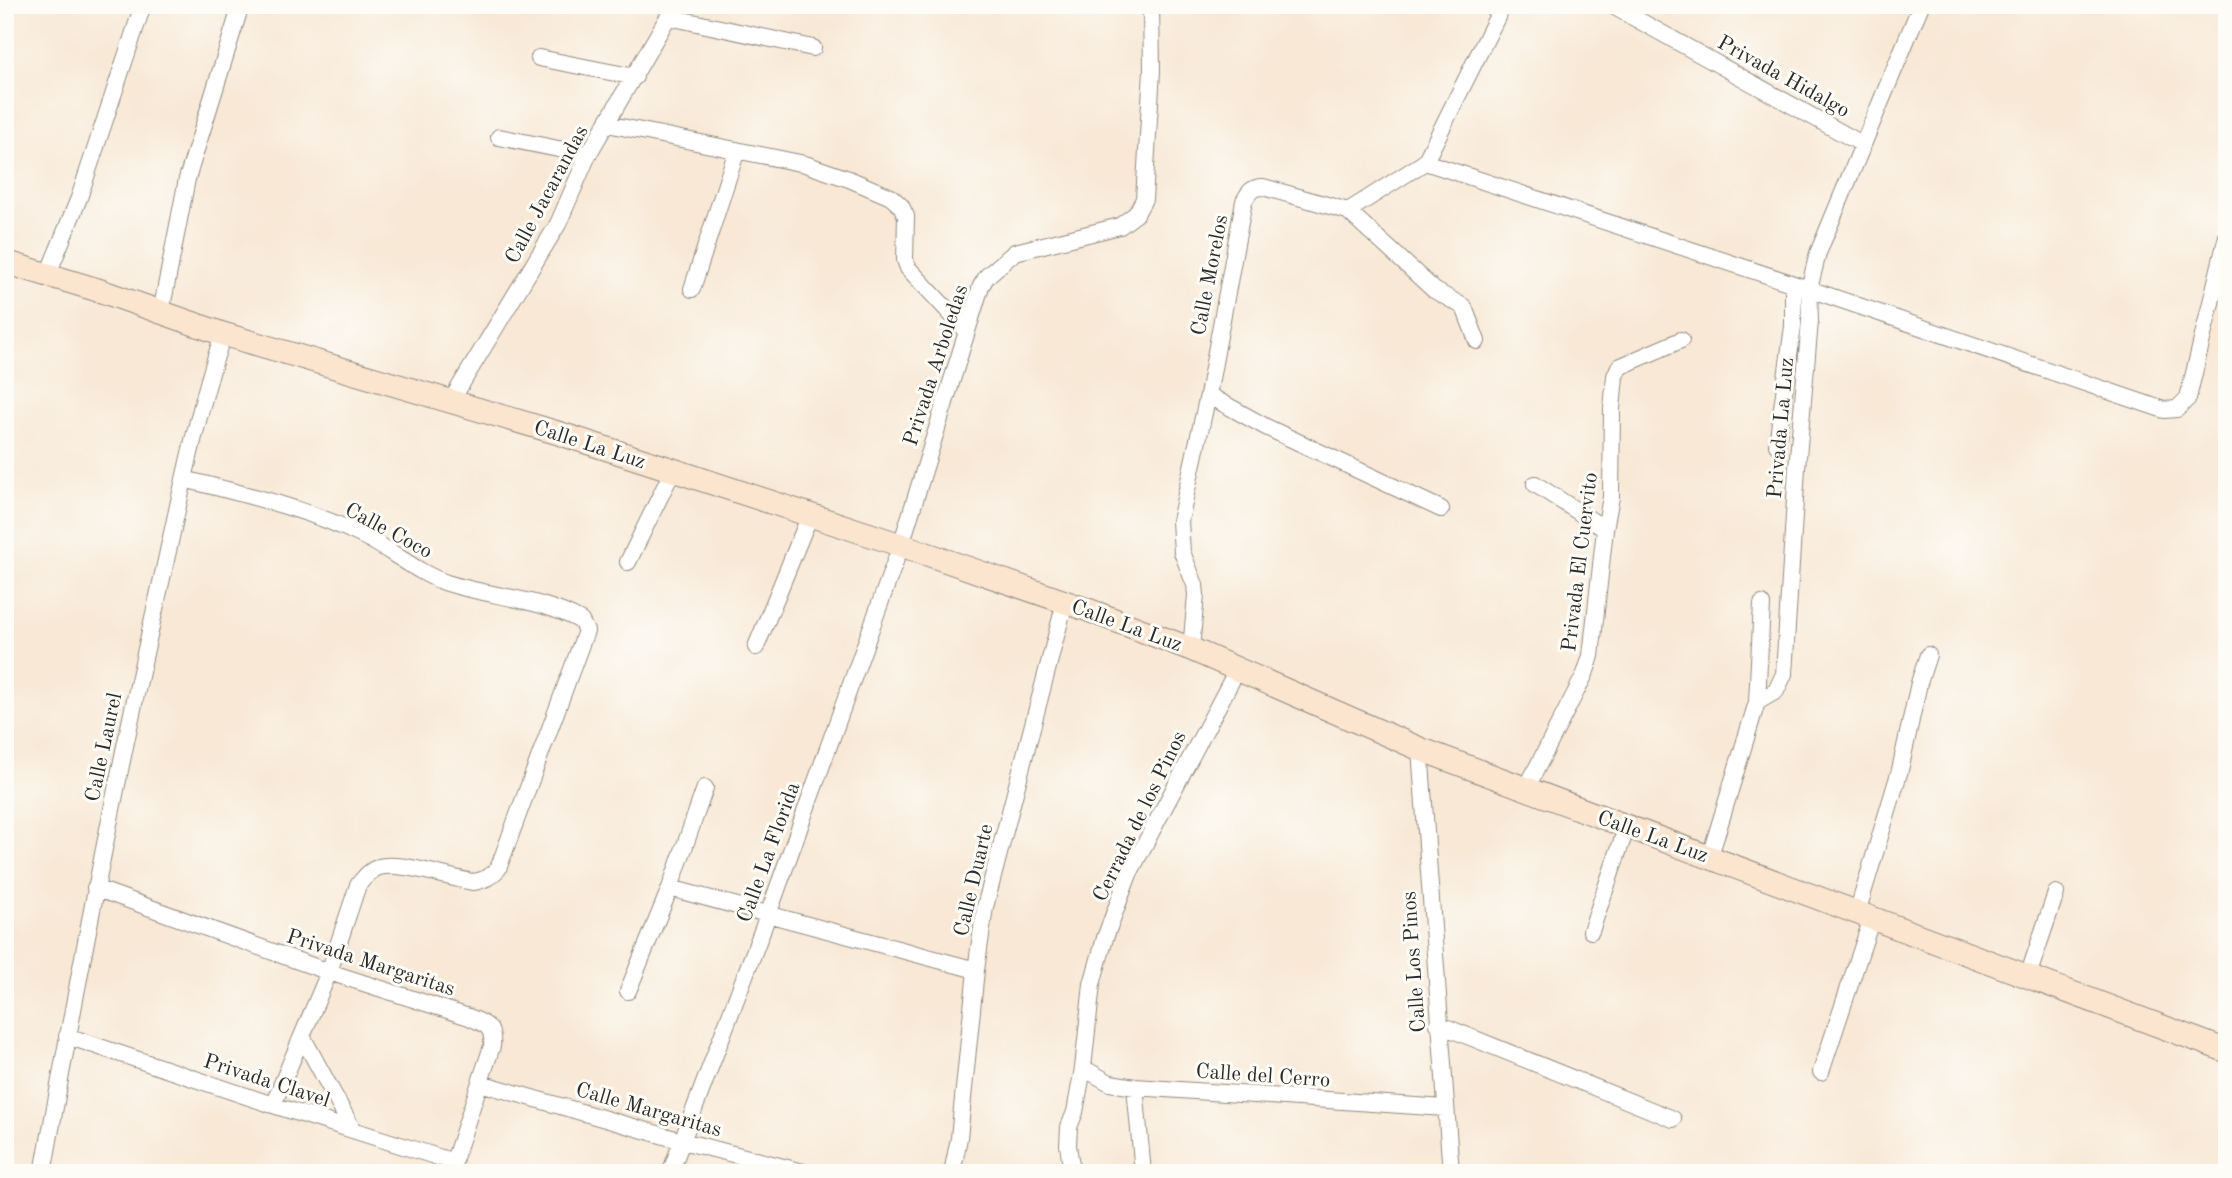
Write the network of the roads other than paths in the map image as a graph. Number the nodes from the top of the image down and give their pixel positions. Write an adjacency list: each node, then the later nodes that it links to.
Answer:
1 (142, 5): 20 (street)
2 (241, 5): 23 (street)
3 (1151, 5): 24 (street, Privada Arboledas)
4 (1503, 5): 16 (street)
5 (1611, 5): 13 (street, Privada Hidalgo)
6 (1921, 5): 13 (street, Privada La Luz)
7 (672, 11): 8 (street); 10 (street, Calle Jacarandas)
8 (813, 48)
9 (539, 58): 10 (street)
10 (635, 77): 11 (street, Calle Jacarandas)
11 (607, 124): 14 (street); 15 (street, Calle Jacarandas)
12 (499, 137): 15 (street)
13 (1862, 144): 21 (street, Privada La Luz)
14 (737, 150): 22 (street); 24 (street)
15 (588, 155): 29 (street, Calle Jacarandas)
16 (1425, 162): 17 (street); 21 (street)
17 (1348, 211): 27 (street); 28 (street, Calle Morelos)
18 (2227, 236): 21 (street)
19 (5, 262): 20 (street, Calle La Luz)
20 (48, 274): 23 (street, Calle La Luz)
21 (1801, 287): 30 (street); 45 (street, Privada La Luz)
22 (692, 289)
23 (161, 312): 25 (street, Calle La Luz)
24 (967, 331): 37 (street, Privada Arboledas)
25 (223, 334): 29 (street, Calle La Luz); 32 (street, Calle Laurel)
26 (1681, 340): 36 (street, Privada El Cuervito)
27 (1477, 341)
28 (1208, 395): 34 (street); 42 (street, Calle Morelos)
29 (451, 401): 31 (street, Calle La Luz)
30 (1777, 445)
31 (673, 470): 35 (street, Calle La Luz); 38 (street)
32 (184, 479): 51 (street, Calle Laurel); 58 (street, Calle Coco)
33 (1535, 484): 36 (street)
34 (1441, 509)
35 (810, 515): 37 (street, Calle La Luz); 41 (street)
36 (1605, 529): 48 (street, Privada El Cuervito)
37 (901, 545): 39 (street, Calle La Luz); 54 (street, Calle La Florida)
38 (628, 562)
39 (1065, 602): 42 (street, Calle La Luz); 57 (street, Calle Duarte)
40 (1762, 604): 45 (street)
41 (757, 647)
42 (1191, 649): 44 (street, Calle La Luz)
43 (1928, 655): 55 (street)
44 (1237, 670): 46 (street, Calle La Luz); 65 (street, Cerrada de los Pinos)
45 (1757, 702): 50 (street)
46 (1420, 749): 48 (street, Calle La Luz); 61 (street, Calle Los Pinos)
47 (705, 788): 52 (street)
48 (1526, 789): 49 (street, Calle La Luz)
49 (1627, 825): 50 (street, Calle La Luz); 56 (street)
50 (1710, 856): 55 (street, Calle La Luz)
51 (95, 888): 58 (street, Privada Margaritas); 62 (street, Calle Laurel)
52 (670, 888): 54 (street); 60 (street)
53 (2056, 892): 59 (street)
54 (768, 915): 57 (street); 73 (street, Calle La Florida)
55 (1864, 916): 59 (street, Calle La Luz); 66 (street)
56 (1591, 931)
57 (976, 970): 78 (street, Calle Duarte)
58 (329, 971): 63 (street); 67 (street, Privada Margaritas)
59 (2028, 976): 64 (street, Calle La Luz)
60 (628, 991)
61 (1438, 1024): 70 (street, Calle Los Pinos); 71 (street)
62 (67, 1036): 69 (street, Privada Clavel); 75 (street, Calle Laurel)
63 (302, 1036): 69 (street); 72 (street)
64 (2227, 1051)
65 (1083, 1068): 68 (street, Calle del Cerro); 79 (street, Cerrada de los Pinos)
66 (1821, 1072)
67 (480, 1083): 73 (street, Calle Margaritas); 74 (street, Privada Margaritas)
68 (1135, 1087): 70 (street, Calle del Cerro); 80 (street)
69 (273, 1105): 72 (street, Privada Clavel)
70 (1445, 1108): 81 (street, Calle Los Pinos)
71 (1673, 1119)
72 (353, 1130): 74 (street, Privada Clavel)
73 (682, 1141): 76 (street, Calle La Florida); 77 (street, Calle Margaritas)
74 (452, 1167)
75 (43, 1173)
76 (670, 1173)
77 (807, 1173)
78 (952, 1173)
79 (1072, 1173)
80 (1143, 1173)
81 (1451, 1173)

